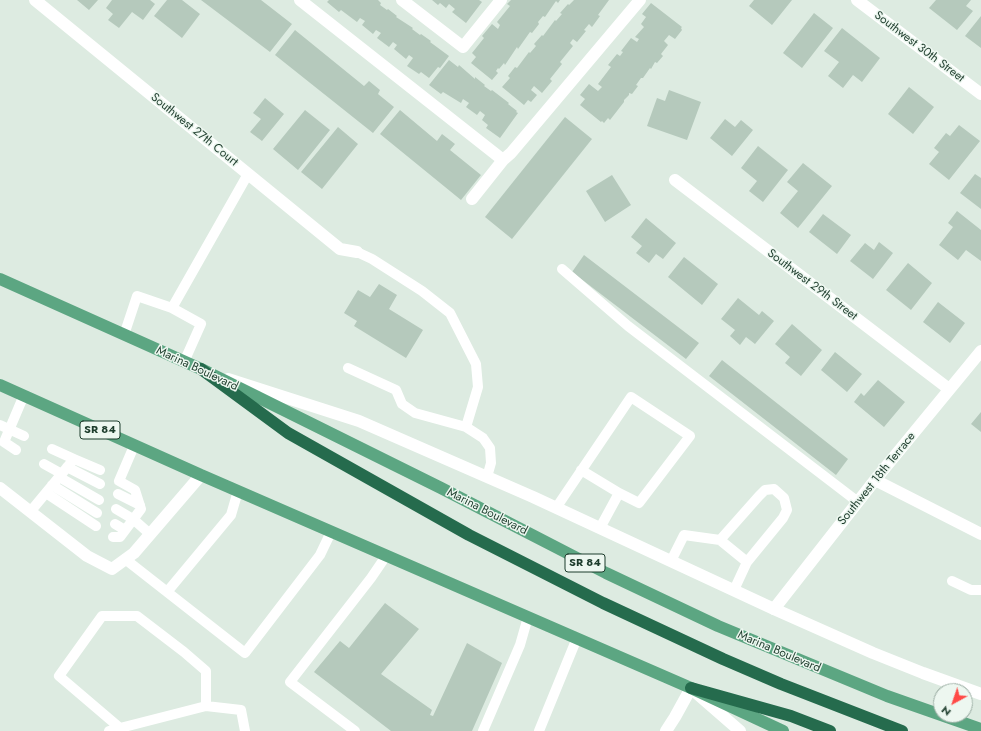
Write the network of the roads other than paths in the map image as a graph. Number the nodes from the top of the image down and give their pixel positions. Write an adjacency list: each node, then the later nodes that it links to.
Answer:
1 (35, 0): 9 (street, Southwest 27th Court)
2 (402, 0): 3 (street)
3 (501, 0)
4 (640, 0): 8 (street)
5 (857, 0): 7 (street, Southwest 30th Street)
6 (305, 1): 8 (street)
7 (981, 94)
8 (503, 160): 11 (street)
9 (248, 174): 12 (street, Southwest 27th Court); 15 (lane)
10 (676, 180): 22 (street, Southwest 29th Street)
11 (472, 198)
12 (357, 252): 25 (lane)
13 (562, 269): 46 (lane)
14 (0, 279): 16 (main road, Marina Boulevard / SR 84)
15 (172, 308): 16 (lane); 18 (lane)
16 (124, 335): 18 (main road, Marina Boulevard / SR 84)
17 (981, 351): 22 (street, Southwest 18th Terrace)
18 (184, 362): 20 (main road, Marina Boulevard / SR 84)
19 (348, 368): 25 (lane)
20 (201, 370): 37 (street); 77 (main road, Marina Boulevard / SR 84); 87 (highway)
21 (0, 385): 23 (main road, SR 84)
22 (949, 389): 38 (street, Southwest 18th Terrace)
23 (24, 396): 26 (lane); 28 (main road, SR 84)
24 (0, 425): 26 (lane)
25 (466, 427): 37 (lane)
26 (10, 429): 27 (lane); 30 (lane)
27 (24, 436)
28 (134, 446): 36 (main road, SR 84); 47 (lane)
29 (52, 449): 31 (lane)
30 (16, 450)
31 (74, 459): 33 (lane); 35 (lane)
32 (44, 464): 35 (lane)
33 (100, 470)
34 (581, 470): 43 (lane); 43 (lane); 48 (lane)
35 (62, 473): 39 (lane); 41 (lane); 45 (lane)
36 (201, 476): 42 (main road, SR 84); 58 (street)
37 (487, 477): 48 (street)
38 (875, 480): 46 (street, Southwest 18th Terrace); 59 (street)
39 (100, 484)
40 (0, 488): 50 (street)
41 (49, 489): 50 (lane); 51 (lane); 54 (lane)
42 (238, 491): 57 (main road, SR 84); 69 (lane)
43 (619, 493): 55 (lane)
44 (118, 494): 47 (lane)
45 (99, 500)
46 (858, 502): 70 (street, Southwest 18th Terrace)
47 (140, 505): 52 (lane)
48 (556, 508): 55 (street)
49 (116, 509): 52 (lane)
50 (30, 512): 63 (street)
51 (97, 513)
52 (133, 519): 56 (lane); 58 (lane)
53 (115, 524): 56 (lane)
54 (96, 526)
55 (600, 528): 64 (street)
56 (125, 530): 60 (lane)
57 (331, 532): 62 (main road, SR 84); 69 (lane)
58 (150, 534): 63 (street)
59 (981, 534)
60 (113, 537)
61 (720, 540): 64 (lane); 65 (lane); 65 (lane)
62 (386, 556): 71 (main road, SR 84); 80 (lane)
63 (125, 560): 69 (lane)
64 (671, 561): 67 (street)
65 (747, 562): 67 (lane)
66 (952, 581): 68 (lane)
67 (734, 590): 70 (street)
68 (981, 590)
69 (167, 592)
70 (774, 609): 74 (street)
71 (528, 617): 72 (main road, SR 84); 81 (lane)
72 (577, 638): 73 (main road, SR 84); 82 (lane)
73 (690, 688): 83 (street); 84 (street); 85 (main road, SR 84); 86 (highway)
74 (981, 694)
75 (206, 706): 76 (lane); 76 (lane); 79 (lane)
76 (120, 728): 78 (lane)
77 (981, 729)
78 (109, 731)
79 (245, 731)
80 (355, 731)
81 (483, 731)
82 (539, 731)
83 (666, 731)
84 (740, 731)
85 (784, 731)
86 (830, 731)
87 (902, 731)

